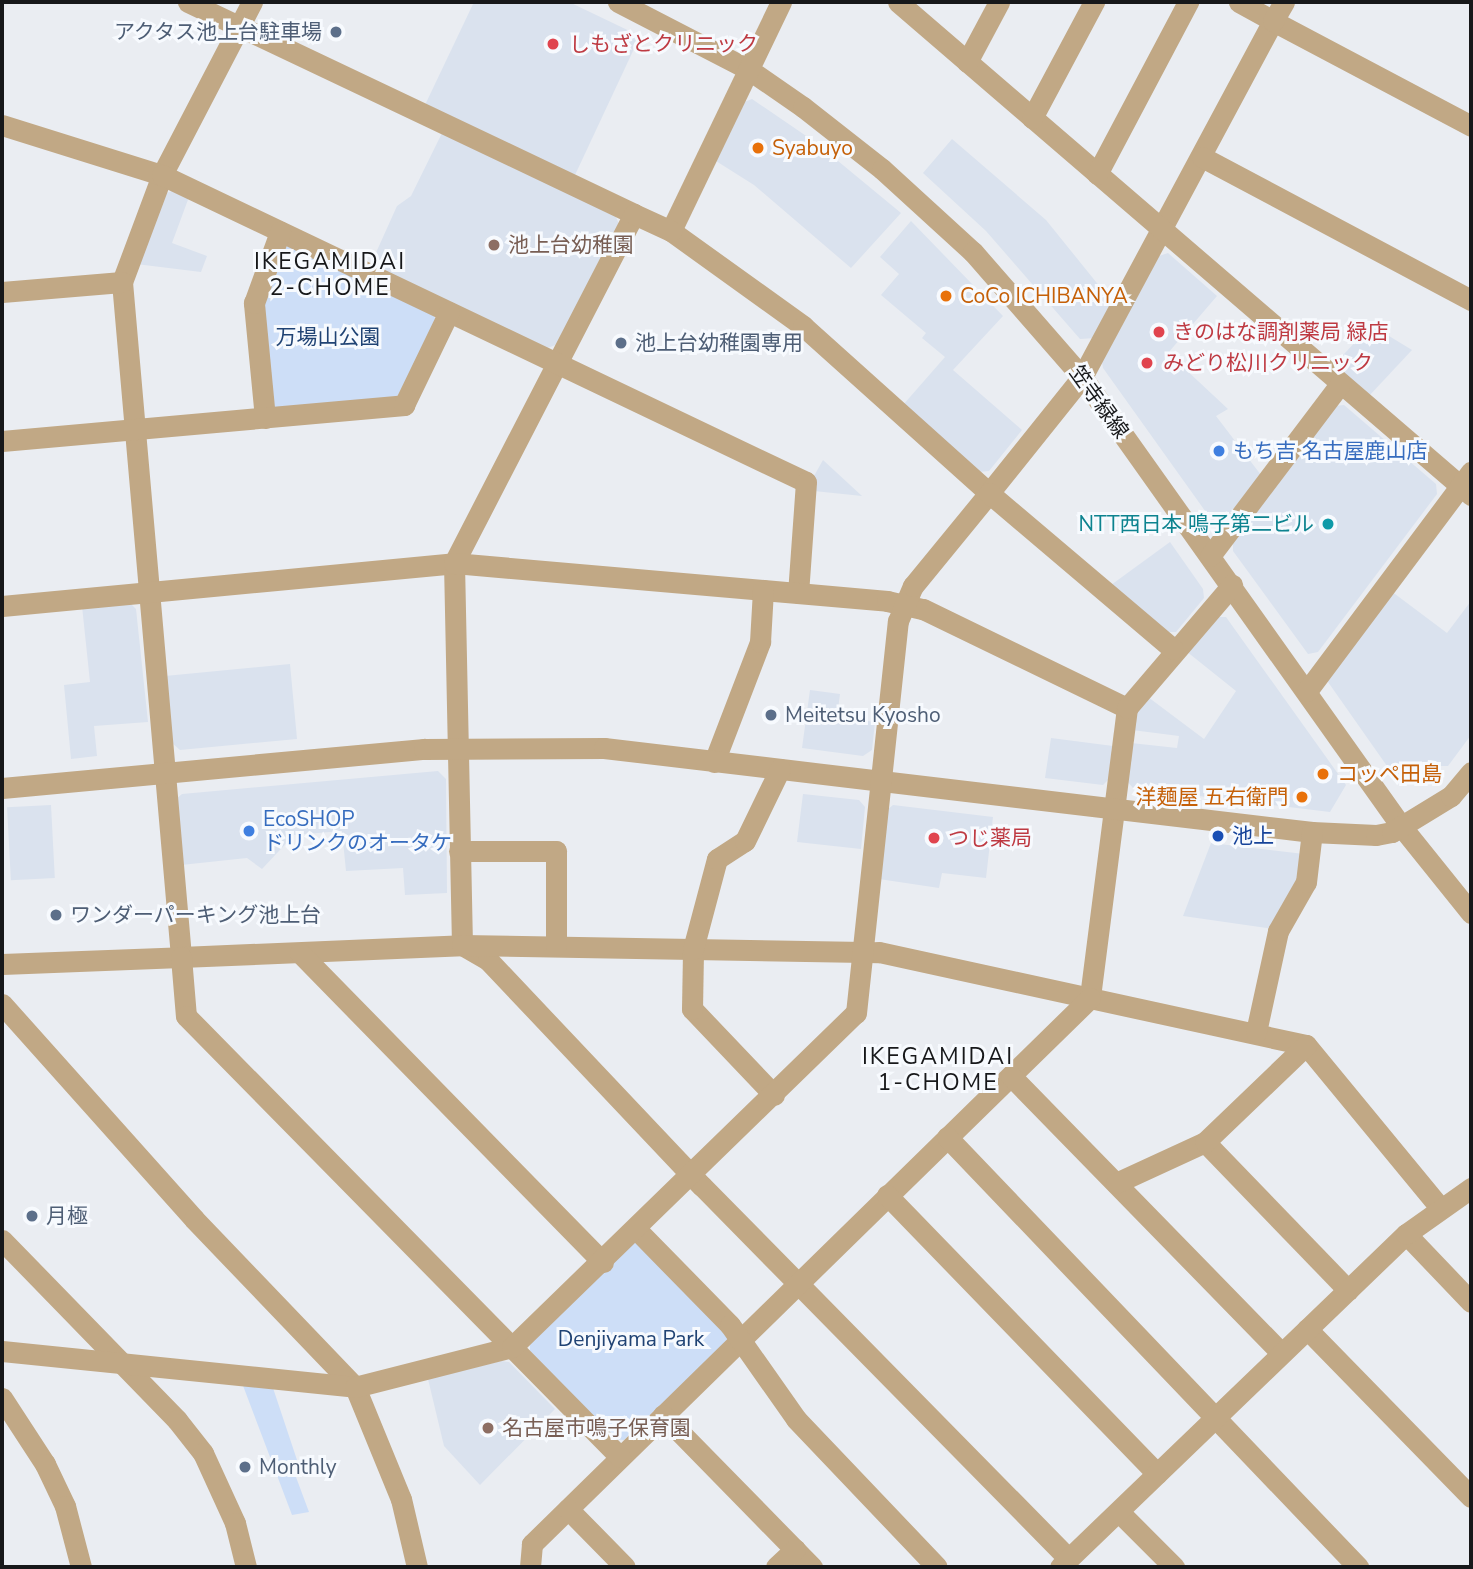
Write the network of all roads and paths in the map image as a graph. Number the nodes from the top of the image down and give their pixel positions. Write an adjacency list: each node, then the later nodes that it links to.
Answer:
1 (188, 2): 12 (street)
2 (252, 2): 12 (street)
3 (618, 2): 14 (street, 笠寺緑線)
4 (780, 2): 14 (street)
5 (898, 2): 13 (street)
6 (999, 2): 13 (street)
7 (1094, 2): 15 (street)
8 (1188, 2): 19 (street)
9 (1239, 2): 11 (street)
10 (1284, 2): 11 (street)
11 (1273, 21): 17 (street); 18 (street)
12 (239, 26): 20 (street); 21 (street)
13 (967, 62): 15 (street)
14 (748, 69): 22 (street); 30 (street, 笠寺緑線)
15 (1031, 118): 19 (street)
16 (2, 125): 20 (street)
17 (1471, 126)
18 (1202, 157): 23 (street); 27 (street)
19 (1097, 174): 23 (street)
20 (162, 176): 24 (street); 25 (street)
21 (634, 214): 22 (street); 29 (street)
22 (671, 231): 36 (street)
23 (1162, 231): 30 (street); 31 (street)
24 (280, 232): 28 (street); 32 (street)
25 (122, 282): 26 (street); 33 (street)
26 (2, 292)
27 (1471, 300)
28 (449, 312): 29 (street); 32 (street)
29 (559, 363): 38 (street); 42 (street)
30 (1082, 377): 36 (street); 37 (street, 笠寺緑線)
31 (1340, 384): 35 (street); 37 (street)
32 (265, 418): 33 (street)
33 (136, 429): 34 (street); 41 (street)
34 (2, 441)
35 (1468, 484): 46 (street)
36 (989, 493): 43 (street); 45 (street)
37 (1210, 556): 39 (street, 笠寺緑線)
38 (454, 563): 40 (street); 41 (street); 48 (street)
39 (1232, 585): 45 (street); 46 (street, 笠寺緑線)
40 (763, 590): 42 (street); 49 (street)
41 (149, 592): 44 (street); 52 (street)
42 (797, 593): 43 (street)
43 (903, 603): 47 (street); 53 (street)
44 (2, 606)
45 (1173, 649): 47 (street)
46 (1307, 691): 56 (street, 笠寺緑線)
47 (1127, 708): 55 (street)
48 (458, 748): 49 (street); 52 (street); 58 (street)
49 (714, 762): 50 (street)
50 (780, 769): 53 (street); 62 (street)
51 (1471, 772): 56 (street)
52 (166, 773): 54 (street); 65 (street)
53 (880, 780): 55 (street); 63 (street)
54 (2, 788)
55 (1115, 807): 57 (street); 67 (street)
56 (1401, 826): 57 (street); 59 (street, 笠寺緑線)
57 (1312, 832): 69 (street)
58 (459, 851): 60 (street); 61 (street)
59 (1471, 913)
60 (462, 945): 61 (street); 64 (street); 75 (street)
61 (556, 945): 62 (street)
62 (693, 949): 63 (street); 72 (street)
63 (862, 949): 67 (street); 72 (street)
64 (300, 953): 65 (street); 83 (street)
65 (181, 957): 66 (street); 89 (street)
66 (2, 964)
67 (1090, 998): 69 (street); 71 (street)
68 (2, 1004): 93 (street)
69 (1256, 1032): 70 (street)
70 (1306, 1045): 74 (street); 79 (street)
71 (1011, 1076): 73 (street); 76 (street)
72 (774, 1095): 75 (street)
73 (947, 1138): 78 (street); 96 (street)
74 (1205, 1142): 76 (street); 85 (street)
75 (692, 1173): 80 (street); 84 (street)
76 (1116, 1183): 91 (street)
77 (1471, 1188): 79 (street)
78 (887, 1195): 84 (street); 98 (street)
79 (1441, 1209): 81 (street)
80 (636, 1229): 83 (street); 88 (street)
81 (1406, 1234): 85 (street); 86 (street)
82 (2, 1240): 92 (street)
83 (603, 1262): 89 (street)
84 (798, 1283): 88 (street); 103 (street)
85 (1348, 1290): 87 (street)
86 (1471, 1302)
87 (1307, 1329): 91 (street); 99 (street)
88 (738, 1340): 95 (street); 111 (street)
89 (512, 1347): 93 (street); 97 (street)
90 (2, 1351): 92 (street)
91 (1281, 1353): 96 (street)
92 (121, 1362): 93 (street); 105 (street)
93 (355, 1387): 106 (street)
94 (2, 1398): 104 (street)
95 (663, 1415): 97 (street); 102 (street)
96 (1215, 1416): 98 (street); 113 (street)
97 (620, 1457): 100 (street)
98 (1157, 1474): 101 (street)
99 (1471, 1497)
100 (568, 1509): 107 (street); 108 (street)
101 (1119, 1512): 103 (street); 112 (street)
102 (795, 1549): 109 (street); 110 (street)
103 (1065, 1563)
104 (81, 1567)
105 (246, 1567)
106 (417, 1567)
107 (530, 1567)
108 (625, 1567)
109 (776, 1567)
110 (813, 1567)
111 (937, 1567)
112 (1174, 1567)
113 (1358, 1567)

